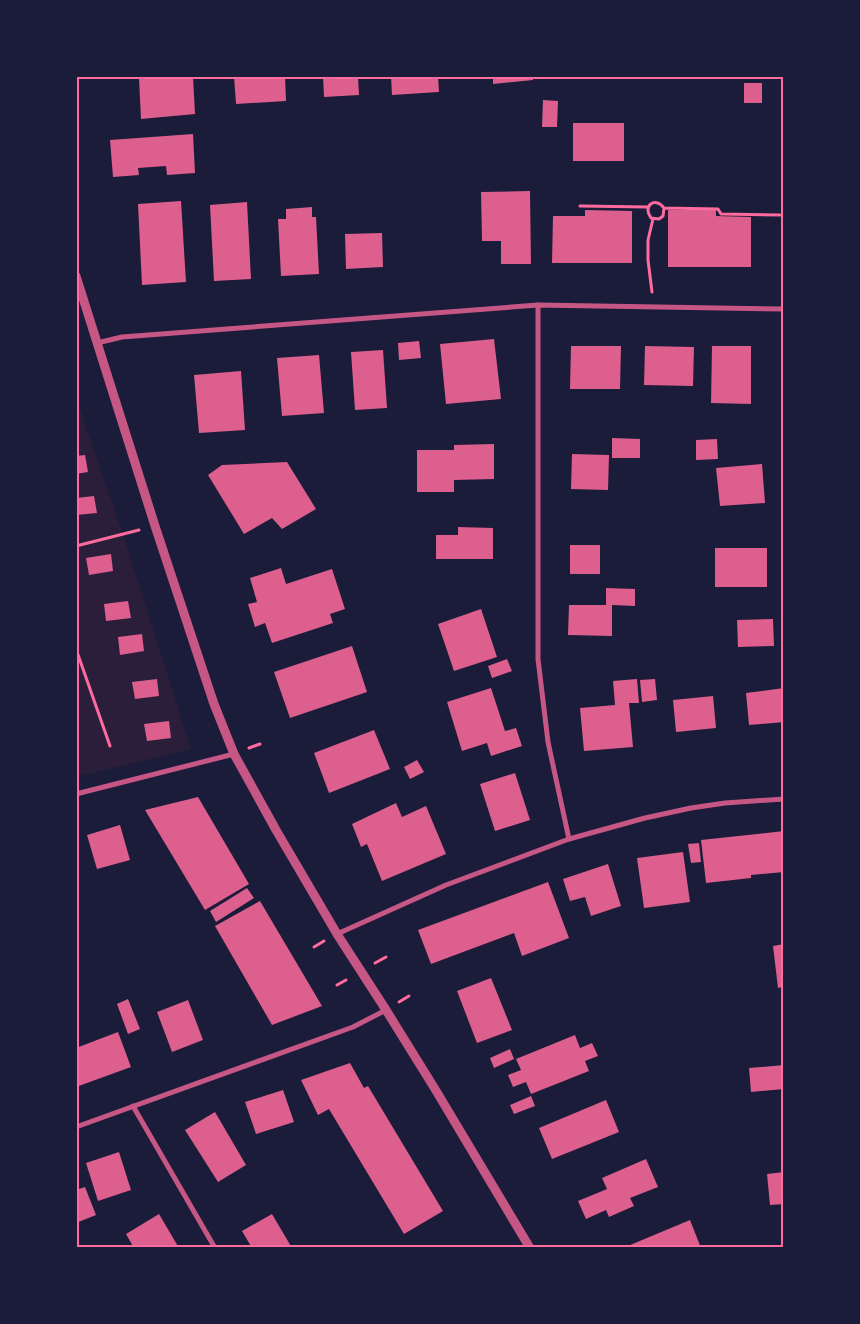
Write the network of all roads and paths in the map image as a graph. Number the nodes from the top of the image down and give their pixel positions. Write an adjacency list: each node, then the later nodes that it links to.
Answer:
1 (580, 206): 2 (path)
2 (648, 207): 3 (path); 5 (path)
3 (664, 208): 4 (path); 5 (path)
4 (780, 215)
5 (653, 219): 8 (path)
6 (76, 276): 10 (street)
7 (538, 306): 8 (street); 10 (street); 18 (street)
8 (652, 307): 9 (street)
9 (784, 309)
10 (97, 343): 15 (street)
11 (123, 534): 12 (path)
12 (76, 546)
13 (76, 649): 14 (path)
14 (110, 746)
15 (234, 754): 16 (street); 19 (street)
16 (76, 794)
17 (784, 799): 18 (street)
18 (569, 839): 19 (street)
19 (337, 934): 20 (street)
20 (386, 1010): 21 (street); 24 (street)
21 (133, 1106): 22 (street); 23 (street)
22 (76, 1127)
23 (215, 1248)
24 (530, 1248)

